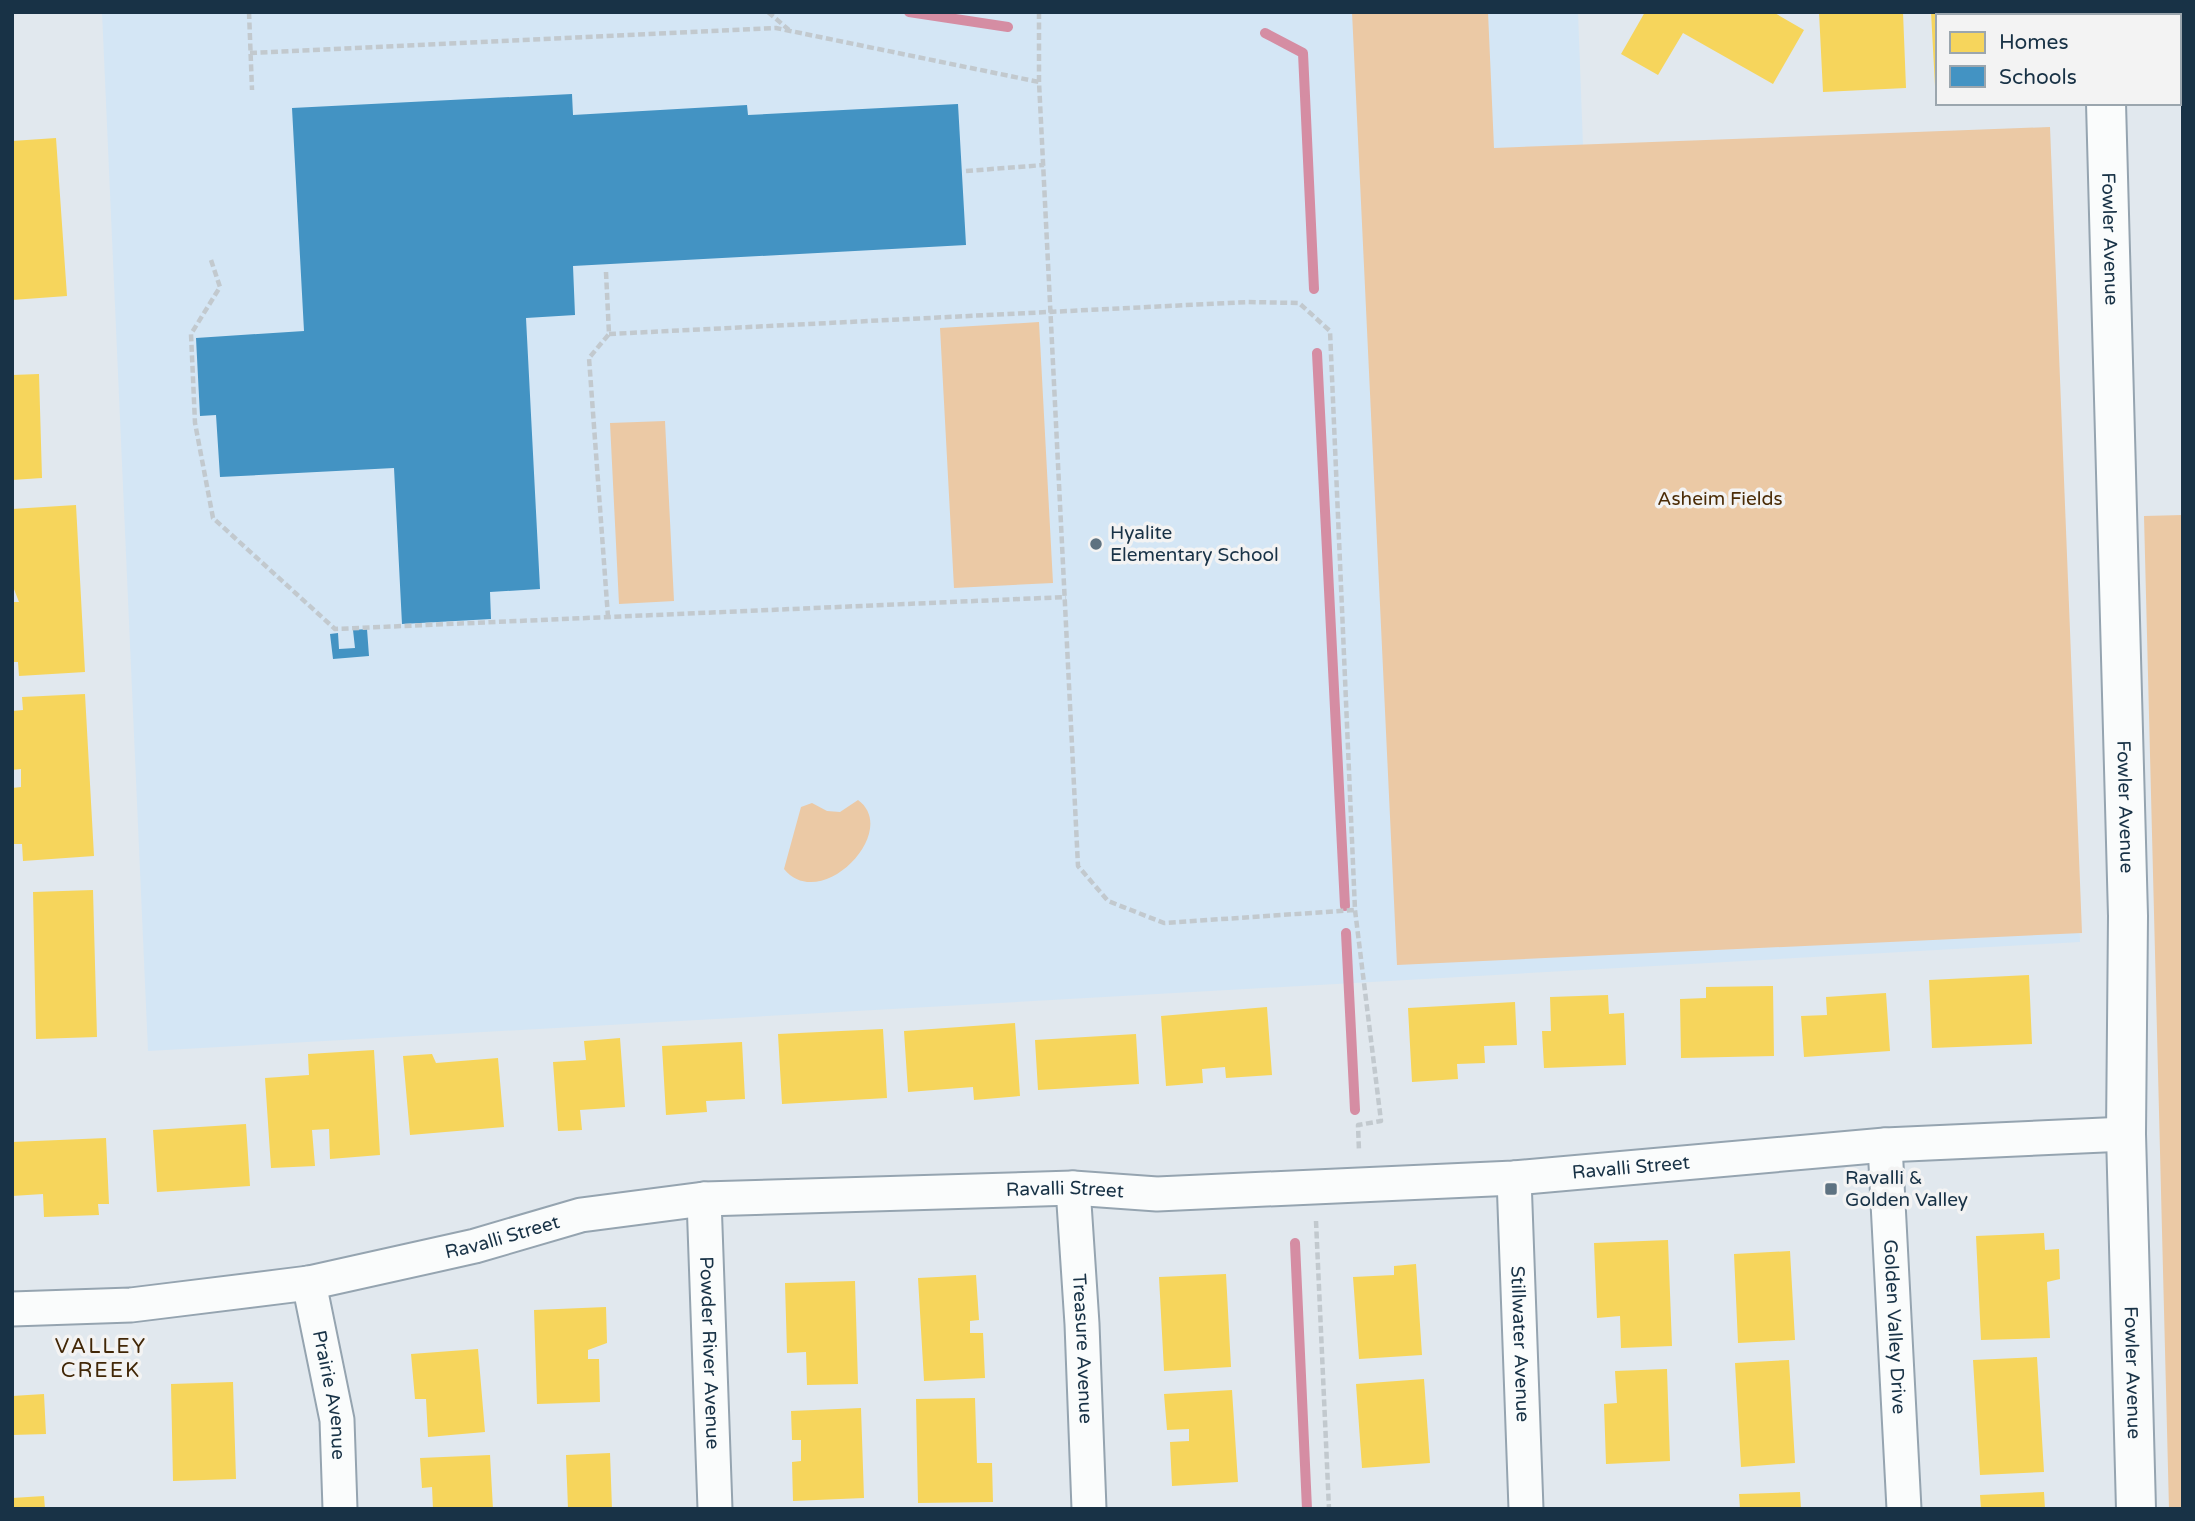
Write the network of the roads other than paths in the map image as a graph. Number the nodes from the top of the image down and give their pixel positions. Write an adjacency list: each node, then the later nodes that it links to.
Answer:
1 (2106, 105): 2 (street, Fowler Avenue)
2 (2126, 1134): 3 (street, Ravalli Street); 14 (street, Fowler Avenue)
3 (1885, 1145): 4 (street, Ravalli Street); 13 (street, Golden Valley Drive)
4 (1514, 1178): 5 (street, Ravalli Street); 12 (street, Stillwater Avenue)
5 (1073, 1188): 6 (street, Ravalli Street); 11 (street, Treasure Avenue)
6 (704, 1199): 7 (street, Ravalli Street); 10 (street, Powder River Avenue)
7 (309, 1283): 8 (street, Ravalli Street); 9 (street, Prairie Avenue)
8 (12, 1309)
9 (340, 1509)
10 (715, 1509)
11 (1089, 1509)
12 (1526, 1509)
13 (1903, 1509)
14 (2136, 1509)

